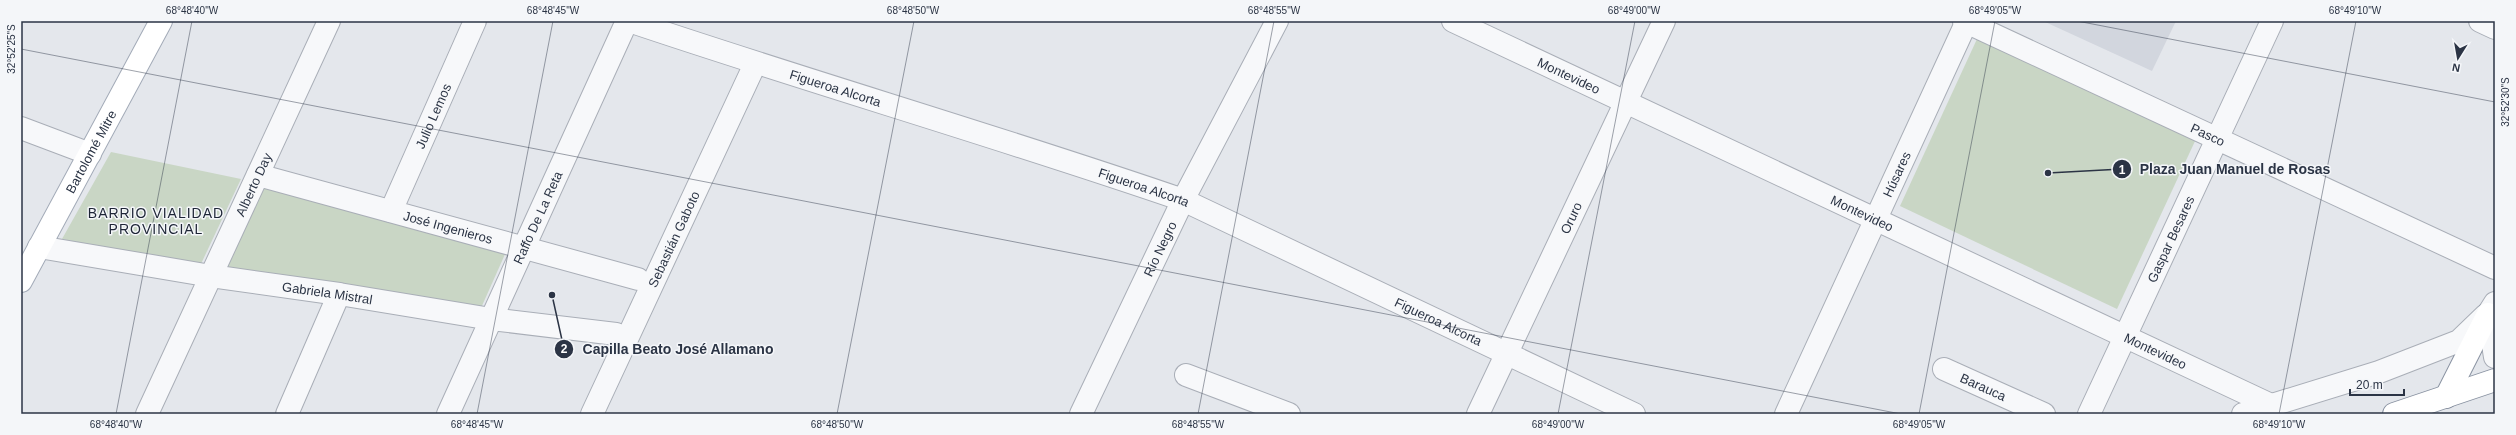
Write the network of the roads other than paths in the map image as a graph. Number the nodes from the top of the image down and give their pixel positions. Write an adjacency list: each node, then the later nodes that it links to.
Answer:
1 (161, 21): 16 (main road, Bartolomé Mitre)
2 (329, 21): 17 (street, Alberto Day)
3 (475, 21): 19 (street, Julio Lemos)
4 (628, 21): 12 (street, Figueroa Alcorta); 22 (street, Raffo De La Reta)
5 (1277, 21): 18 (street, Río Negro)
6 (1453, 21): 13 (street, Montevideo)
7 (1664, 21): 13 (street, Oruro)
8 (1966, 21): 15 (street, Pasco); 20 (street, Húsares)
9 (2272, 21): 15 (street, Gaspar Besares)
10 (2480, 21): 11 (street)
11 (2495, 28)
12 (755, 64): 18 (street, Figueroa Alcorta); 42 (street, Sebastián Gaboto)
13 (1625, 103): 20 (street, Montevideo); 32 (street, Oruro)
14 (21, 128): 16 (street)
15 (2216, 138): 23 (street, Pasco); 31 (street, Gaspar Besares)
16 (90, 154): 21 (main road, Bartolomé Mitre)
17 (258, 176): 19 (street, José Ingenieros); 24 (street, Alberto Day)
18 (1183, 200): 32 (street, Figueroa Alcorta); 43 (street, Río Negro)
19 (391, 211): 22 (street, José Ingenieros)
20 (1875, 219): 31 (street, Montevideo); 47 (street, Húsares)
21 (39, 247): 24 (street, Gabriela Mistral); 25 (main road, Bartolomé Mitre)
22 (523, 248): 26 (street, José Ingenieros); 29 (street, Raffo De La Reta)
23 (2495, 268)
24 (211, 276): 27 (street, Gabriela Mistral); 39 (street, Alberto Day)
25 (22, 277)
26 (638, 279)
27 (339, 294): 29 (street, Gabriela Mistral); 40 (street)
28 (2493, 309): 33 (street); 37 (main road); 38 (street)
29 (492, 319): 30 (street, Gabriela Mistral); 41 (street, Raffo De La Reta)
30 (616, 334)
31 (2124, 335): 38 (street, Montevideo); 49 (street, Gaspar Besares)
32 (1506, 355): 45 (street, Oruro); 46 (street, Figueroa Alcorta)
33 (2495, 357)
34 (1944, 369): 48 (street, Barauca)
35 (1186, 375): 44 (street)
36 (2495, 380): 37 (main road)
37 (2446, 396): 51 (main road)
38 (2271, 405): 50 (street)
39 (147, 414)
40 (287, 414)
41 (448, 414)
42 (592, 414)
43 (1080, 414)
44 (1289, 414)
45 (1478, 414)
46 (1634, 414)
47 (1786, 414)
48 (2044, 414)
49 (2089, 414)
50 (2243, 414)
51 (2394, 414)

